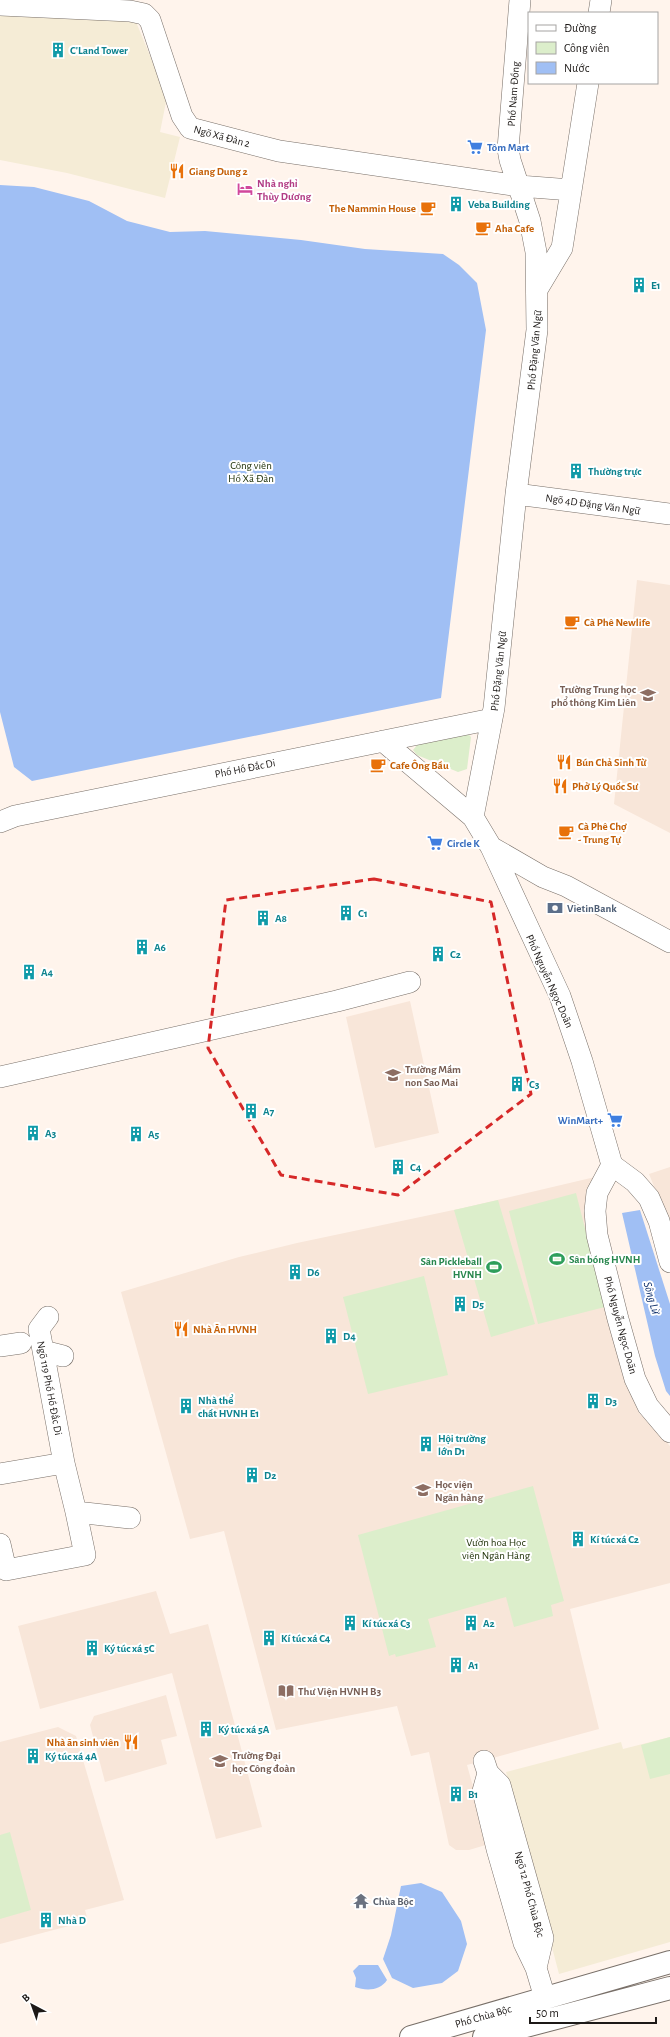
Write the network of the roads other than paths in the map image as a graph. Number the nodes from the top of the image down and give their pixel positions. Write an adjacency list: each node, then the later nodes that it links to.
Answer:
1 (520, 0): 6 (street, Phố Nam Đồng)
2 (601, 0): 4 (street)
3 (0, 5): 6 (street, Ngõ Xã Đàn 2)
4 (599, 12)
5 (588, 84): 7 (street, Phố Đặng Văn Ngữ)
6 (518, 186): 7 (street, Ngõ Xã Đàn 2); 8 (street, Phố Đặng Văn Ngữ)
7 (570, 190): 8 (street, Phố Đặng Văn Ngữ)
8 (538, 288): 9 (street, Phố Đặng Văn Ngữ)
9 (516, 494): 10 (street, Ngõ 4D Đặng Văn Ngữ); 11 (street, Phố Đặng Văn Ngữ)
10 (670, 514)
11 (492, 719): 12 (street, Phố Hồ Đắc Di); 13 (street, Phố Đặng Văn Ngữ)
12 (383, 741): 13 (street); 14 (street, Phố Hồ Đắc Di)
13 (473, 817): 15 (street)
14 (0, 822)
15 (491, 847): 16 (street); 17 (street, Phố Nguyễn Ngọc Doãn)
16 (543, 877): 17 (street); 18 (street)
17 (518, 906): 21 (street, Phố Nguyễn Ngọc Doãn)
18 (668, 934)
19 (410, 982): 20 (street)
20 (0, 1077)
21 (612, 1164): 22 (street); 28 (street, Phố Nguyễn Ngọc Doãn)
22 (670, 1262)
23 (48, 1317): 26 (street, Ngõ 119 Phố Hồ Đắc Di)
24 (21, 1343): 25 (street)
25 (0, 1346)
26 (43, 1351): 27 (street); 29 (street, Ngõ 119 Phố Hồ Đắc Di)
27 (63, 1356)
28 (670, 1432)
29 (64, 1463): 30 (street); 31 (street, Ngõ 119 Phố Hồ Đắc Di)
30 (0, 1474)
31 (76, 1512): 32 (street); 33 (street)
32 (130, 1518)
33 (0, 1544)
34 (486, 1767): 37 (street, Ngõ 12 Phố Chùa Bộc)
35 (670, 1962): 37 (main road, Phố Chùa Bộc)
36 (670, 1988): 38 (main road, Phố Chùa Bộc)
37 (546, 1998): 38 (main road); 39 (main road, Phố Chùa Bộc)
38 (551, 2018): 40 (main road, Phố Chùa Bộc)
39 (411, 2037)
40 (484, 2037)

